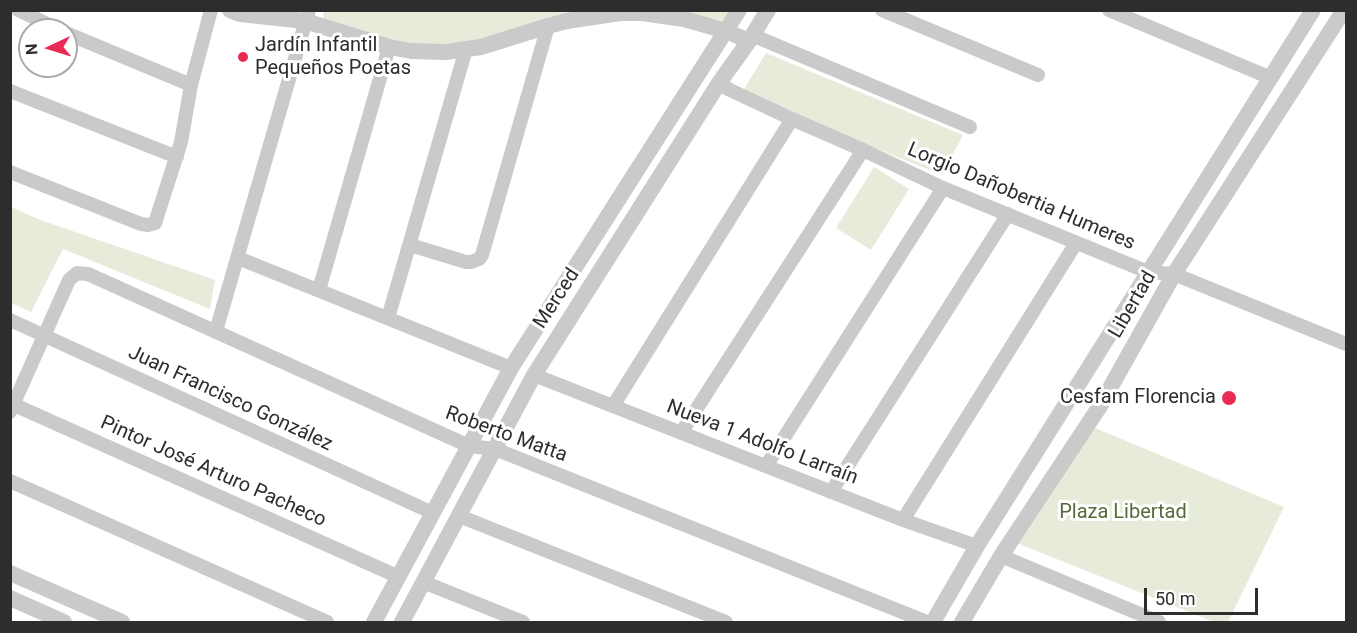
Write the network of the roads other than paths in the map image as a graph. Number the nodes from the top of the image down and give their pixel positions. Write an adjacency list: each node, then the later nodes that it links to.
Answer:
1 (18, 10): 11 (street)
2 (211, 10): 21 (street)
3 (231, 10): 10 (street)
4 (739, 10): 13 (street, Merced)
5 (768, 10): 15 (street, Merced)
6 (882, 10): 18 (street)
7 (1109, 10): 19 (street)
8 (1313, 10): 19 (street, Libertad)
9 (1344, 10): 34 (street, Libertad)
10 (307, 16): 16 (street); 32 (street)
11 (35, 18)
12 (548, 26): 13 (street); 17 (street); 31 (street)
13 (726, 31): 15 (street); 41 (street, Merced)
14 (78, 38): 21 (street)
15 (750, 38): 20 (street, Merced); 24 (street)
16 (389, 47): 17 (street); 35 (street)
17 (465, 49): 31 (street)
18 (1038, 75)
19 (1271, 78): 33 (street, Libertad)
20 (719, 83): 23 (street, Lorgio Dañobertia Humeres); 42 (street, Merced)
21 (191, 85): 26 (street)
22 (10, 91): 26 (street)
23 (792, 119): 25 (street, Lorgio Dañobertia Humeres); 44 (street)
24 (970, 127)
25 (862, 150): 28 (street, Lorgio Dañobertia Humeres); 45 (street)
26 (177, 157): 27 (street)
27 (10, 172)
28 (943, 188): 29 (street, Lorgio Dañobertia Humeres); 48 (street)
29 (1008, 214): 30 (street, Lorgio Dañobertia Humeres); 50 (street)
30 (1076, 243): 33 (street, Lorgio Dañobertia Humeres); 53 (street)
31 (410, 245): 36 (street)
32 (238, 258): 35 (street); 38 (street)
33 (1148, 272): 34 (street, Lorgio Dañobertia Humeres); 54 (street, Libertad)
34 (1174, 274): 40 (street, Lorgio Dañobertia Humeres); 55 (street, Libertad)
35 (319, 290): 36 (street)
36 (388, 318): 41 (street)
37 (10, 320): 39 (street, Juan Francisco González)
38 (216, 332): 39 (street, Roberto Matta); 46 (street, Roberto Matta)
39 (44, 335): 43 (street); 51 (street, Juan Francisco González)
40 (1347, 344)
41 (511, 368): 46 (street, Merced)
42 (534, 375): 44 (street, Nueva 1 Adolfo Larraín); 47 (street, Merced)
43 (12, 406): 57 (street, Pintor José Arturo Pacheco)
44 (613, 406): 45 (street, Nueva 1 Adolfo Larraín)
45 (681, 433): 48 (street, Nueva 1 Adolfo Larraín)
46 (469, 446): 47 (street, Roberto Matta); 51 (street, Merced)
47 (495, 449): 52 (street, Merced); 67 (street, Roberto Matta)
48 (766, 466): 50 (street, Nueva 1 Adolfo Larraín)
49 (10, 481): 62 (street)
50 (831, 492): 53 (street, Nueva 1 Adolfo Larraín)
51 (433, 513): 57 (street, Merced)
52 (459, 516): 58 (street, Merced); 66 (street)
53 (903, 520): 54 (street, Nueva 1 Adolfo Larraín)
54 (977, 546): 55 (street); 68 (street, Libertad)
55 (1001, 556): 69 (street, Libertad); 70 (street)
56 (10, 573): 61 (street)
57 (399, 577): 63 (street, Merced)
58 (423, 582): 64 (street, Merced); 65 (street)
59 (10, 598): 60 (street)
60 (62, 622)
61 (122, 622)
62 (327, 622)
63 (374, 622)
64 (402, 622)
65 (524, 622)
66 (726, 622)
67 (927, 622)
68 (933, 622)
69 (962, 622)
70 (1159, 622)

